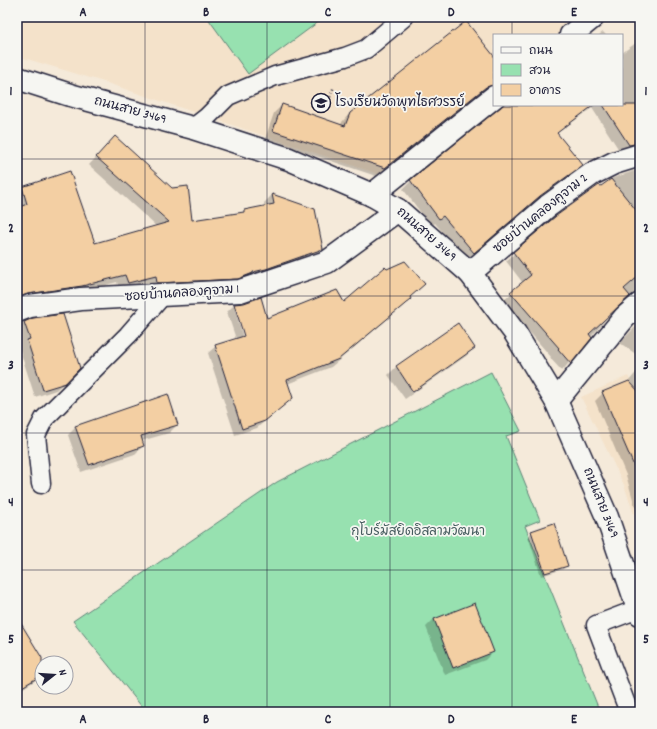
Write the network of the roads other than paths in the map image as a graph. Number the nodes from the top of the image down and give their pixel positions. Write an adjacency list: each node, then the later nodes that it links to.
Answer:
1 (404, 17): 6 (lane)
2 (593, 17): 3 (street)
3 (572, 34)
4 (17, 78): 6 (street, ถนนสาย 3469)
5 (493, 98): 8 (street)
6 (193, 128): 8 (street, ถนนสาย 3469)
7 (640, 154): 10 (street, ซอยบ้านคลองคูจาม 2)
8 (372, 195): 9 (street, ถนนสาย 3469)
9 (398, 210): 10 (street, ถนนสาย 3469); 11 (street, ซอยบ้านคลองคูจาม 1)
10 (470, 273): 14 (street, ถนนสาย 3469)
11 (162, 296): 13 (street, ซอยบ้านคลองคูจาม 1); 15 (lane)
12 (640, 304): 14 (street)
13 (17, 311)
14 (556, 401): 16 (street, ถนนสาย 3469)
15 (41, 484)
16 (639, 611): 17 (lane)
17 (629, 712)

